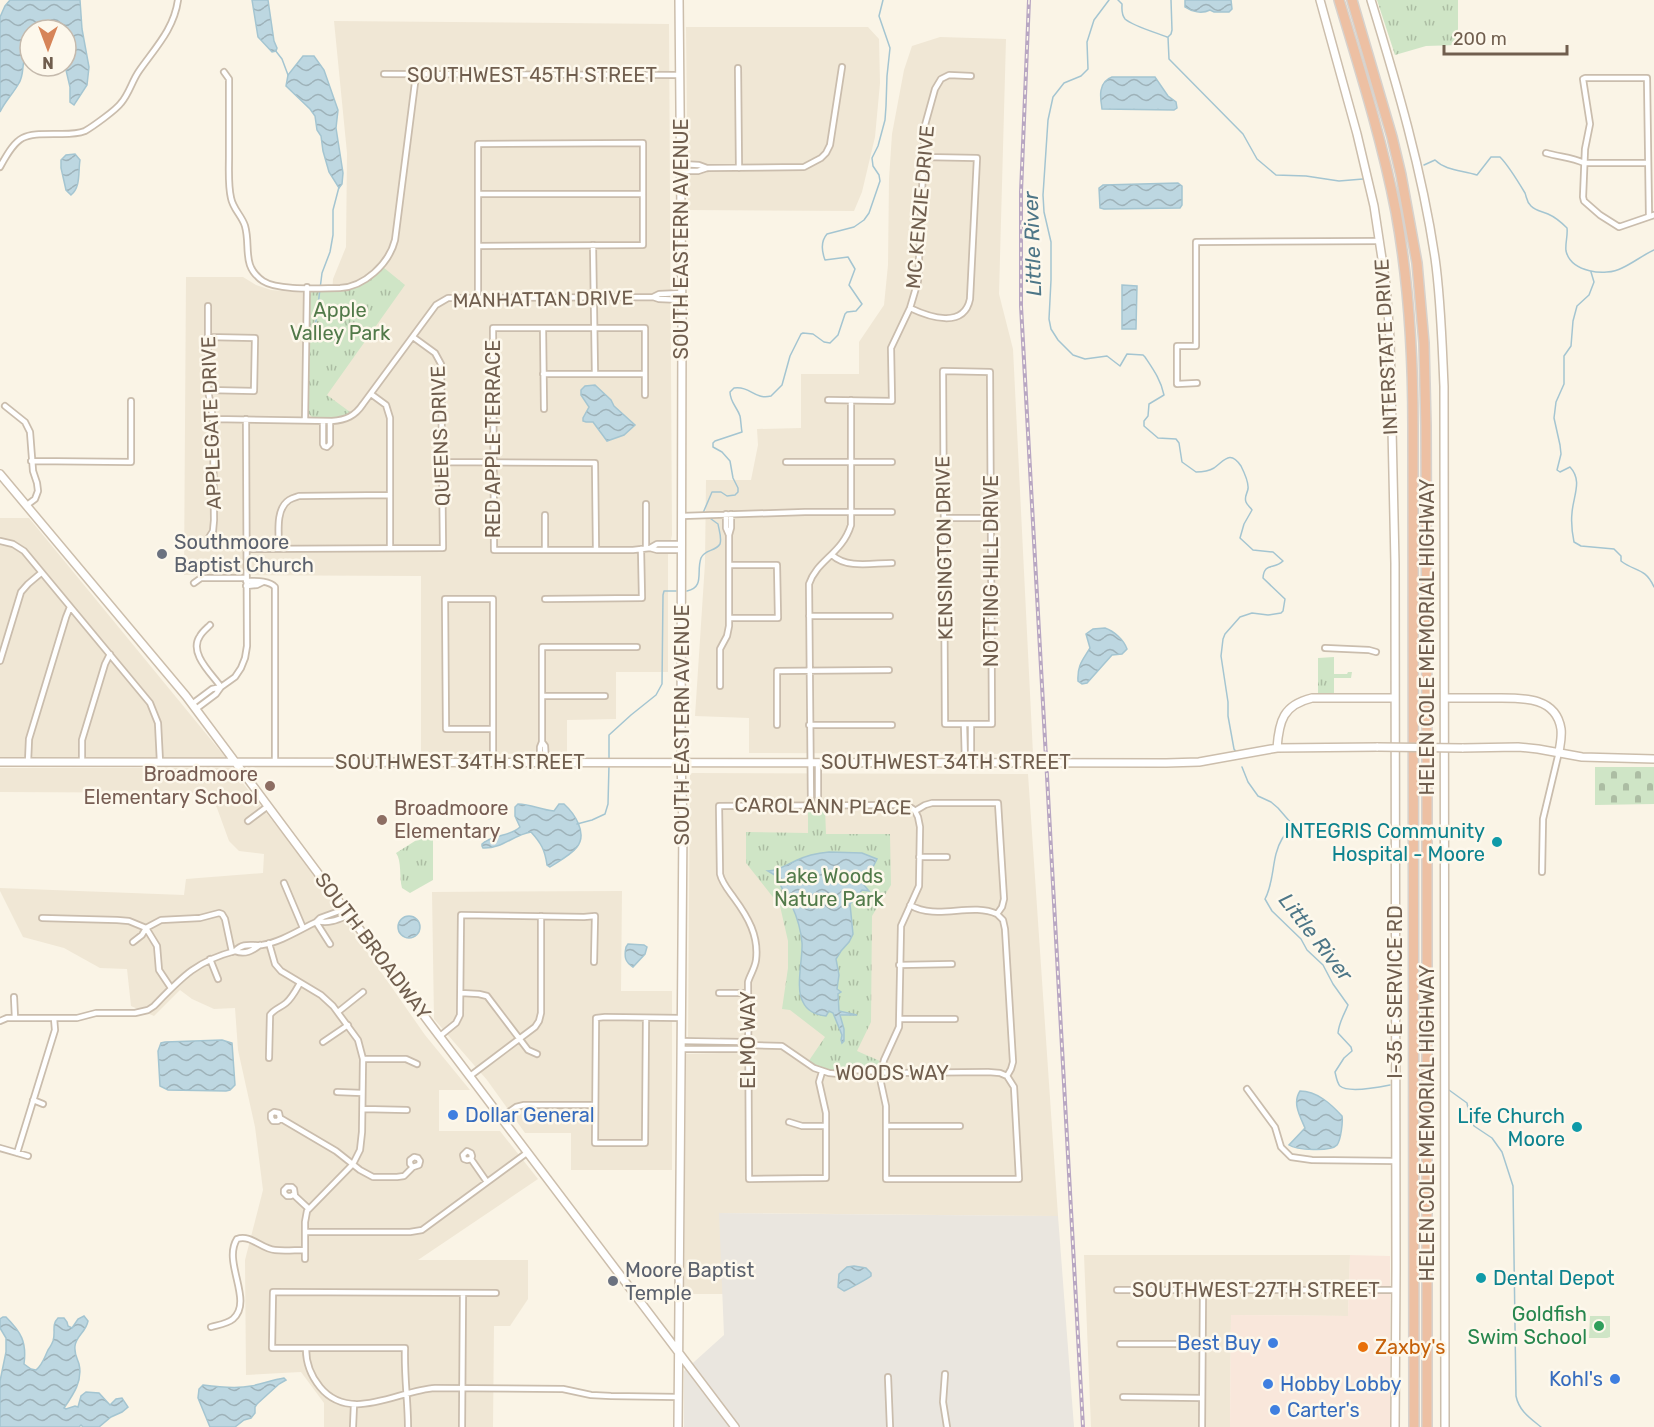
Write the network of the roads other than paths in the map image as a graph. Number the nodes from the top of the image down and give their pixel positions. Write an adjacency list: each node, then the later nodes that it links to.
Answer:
1 (178, 0): 20 (street)
2 (679, 0): 12 (street, SOUTH EASTERN AVENUE)
3 (1320, 0): 26 (street, INTERSTATE DRIVE)
4 (1339, 0): 248 (highway, HELEN COLE MEMORIAL HIGHWAY)
5 (1352, 0): 249 (highway, HELEN COLE MEMORIAL HIGHWAY)
6 (1371, 0): 109 (street)
7 (842, 67): 22 (street)
8 (738, 68): 22 (street)
9 (224, 72): 29 (street)
10 (384, 74): 11 (street, SOUTHWEST 45TH STREET)
11 (416, 75): 12 (street, SOUTHWEST 45TH STREET); 29 (street)
12 (680, 75): 21 (street, SOUTH EASTERN AVENUE)
13 (971, 76): 17 (street, MC KENZIE DRIVE)
14 (1648, 104): 15 (street); 18 (street); 19 (street)
15 (1654, 104)
16 (1546, 153): 18 (street)
17 (923, 156): 34 (street, MC KENZIE DRIVE); 34 (street)
18 (1584, 163): 19 (street); 25 (street)
19 (1648, 163): 25 (street)
20 (0, 167)
21 (681, 168): 22 (street); 30 (street, SOUTH EASTERN AVENUE)
22 (738, 168)
23 (478, 194): 24 (street); 24 (street); 28 (street)
24 (643, 194): 27 (street)
25 (1651, 216)
26 (1380, 241): 43 (street); 84 (street, INTERSTATE DRIVE)
27 (593, 245): 28 (street); 32 (street)
28 (478, 246): 31 (street)
29 (307, 287): 54 (street)
30 (682, 296): 32 (street, MANHATTAN DRIVE); 71 (street, SOUTH EASTERN AVENUE)
31 (478, 297): 32 (street, MANHATTAN DRIVE); 38 (street, MANHATTAN DRIVE)
32 (594, 297): 36 (street)
33 (208, 306): 37 (street, APPLEGATE DRIVE)
34 (910, 308): 48 (street, MC KENZIE DRIVE)
35 (543, 328): 36 (street); 40 (street); 62 (street, RED APPLE TERRACE)
36 (594, 328): 41 (street); 42 (street)
37 (207, 337): 44 (street, APPLEGATE DRIVE); 44 (street)
38 (413, 337): 45 (street, MANHATTAN DRIVE); 58 (street, QUEENS DRIVE)
39 (990, 372): 72 (street, KENSINGTON DRIVE); 73 (street, NOTTING HILL DRIVE)
40 (543, 374): 41 (street); 51 (street)
41 (595, 374): 42 (street)
42 (645, 374): 46 (street)
43 (1197, 383)
44 (208, 390): 52 (street, APPLEGATE DRIVE)
45 (371, 394): 56 (street, MANHATTAN DRIVE); 64 (street)
46 (645, 395)
47 (828, 400): 48 (street)
48 (851, 400): 60 (street)
49 (131, 401): 57 (street)
50 (5, 406): 57 (street)
51 (544, 409)
52 (213, 419): 53 (street); 74 (street, APPLEGATE DRIVE)
53 (246, 419): 54 (street); 79 (street)
54 (305, 420): 55 (street)
55 (323, 420): 56 (street); 56 (street)
56 (330, 421)
57 (32, 461): 66 (street)
58 (442, 462): 62 (street); 77 (street, QUEENS DRIVE)
59 (786, 462): 60 (street)
60 (851, 462): 61 (street); 67 (street)
61 (892, 462)
62 (494, 463): 81 (street, RED APPLE TERRACE); 82 (street)
63 (0, 474): 66 (street, SOUTH BROADWAY)
64 (390, 495): 77 (street); 80 (street)
65 (646, 504): 78 (street)
66 (27, 505): 111 (street, SOUTH BROADWAY)
67 (851, 512): 68 (street); 69 (street); 83 (street)
68 (892, 512)
69 (729, 514): 71 (street); 86 (street)
70 (544, 515): 81 (street)
71 (682, 516): 76 (street, SOUTH EASTERN AVENUE)
72 (944, 518): 73 (street); 113 (street, KENSINGTON DRIVE)
73 (990, 518): 117 (street, NOTTING HILL DRIVE)
74 (208, 539)
75 (0, 541): 87 (street)
76 (682, 547): 78 (street); 132 (street, SOUTH EASTERN AVENUE)
77 (390, 548): 80 (street)
78 (646, 548): 82 (street); 90 (street)
79 (246, 549): 80 (street); 88 (street)
80 (279, 549)
81 (545, 550): 82 (street)
82 (596, 550)
83 (831, 555): 85 (street); 92 (street)
84 (1395, 557): 108 (street, I-35 E SERVICE RD)
85 (892, 563)
86 (729, 565): 94 (street); 94 (street)
87 (41, 573): 91 (street); 100 (street)
88 (246, 582): 89 (street); 104 (street); 129 (street)
89 (195, 583)
90 (545, 599)
91 (70, 607): 99 (street); 124 (street)
92 (809, 616): 93 (street); 101 (street)
93 (890, 616)
94 (729, 618): 103 (street)
95 (210, 625): 104 (street)
96 (637, 647): 106 (street)
97 (1325, 648): 98 (street)
98 (1376, 652)
99 (110, 654): 125 (street); 126 (street)
100 (0, 661)
101 (809, 670): 102 (street); 112 (street); 114 (street)
102 (889, 670)
103 (720, 686)
104 (221, 687): 105 (street); 110 (street)
105 (205, 694): 110 (street); 111 (street)
106 (542, 696): 107 (street); 131 (street)
107 (605, 696)
108 (1395, 698): 119 (street); 212 (street, I-35 E SERVICE RD)
109 (1445, 698): 120 (street); 250 (street)
110 (209, 700): 111 (street)
111 (194, 707): 127 (street, SOUTH BROADWAY)
112 (777, 724)
113 (945, 724): 116 (street, NOTTING HILL DRIVE)
114 (809, 725): 115 (street); 122 (street)
115 (892, 725)
116 (964, 725): 117 (street, NOTTING HILL DRIVE); 133 (street)
117 (971, 725): 133 (street)
118 (493, 729): 118 (street); 130 (street)
119 (1277, 748): 120 (street, SOUTHWEST 34TH STREET, bridge); 133 (street, SOUTHWEST 34TH STREET)
120 (1559, 752): 121 (street, SOUTHWEST 34TH STREET); 143 (street)
121 (1654, 759)
122 (814, 761): 132 (street, SOUTHWEST 34TH STREET); 133 (street, SOUTHWEST 34TH STREET); 135 (street); 136 (street)
123 (0, 762): 124 (street, SOUTHWEST 34TH STREET)
124 (28, 762): 125 (street, SOUTHWEST 34TH STREET)
125 (82, 762): 126 (street, SOUTHWEST 34TH STREET)
126 (160, 762): 127 (street, SOUTHWEST 34TH STREET)
127 (236, 762): 128 (street, SOUTHWEST 34TH STREET); 134 (street, SOUTH BROADWAY)
128 (253, 762): 129 (street, SOUTHWEST 34TH STREET); 134 (street)
129 (275, 762): 130 (street, SOUTHWEST 34TH STREET)
130 (494, 762): 131 (street, SOUTHWEST 34TH STREET)
131 (543, 762): 132 (street, SOUTHWEST 34TH STREET)
132 (681, 762): 172 (street, SOUTH EASTERN AVENUE)
133 (968, 762)
134 (247, 777): 137 (street, SOUTH BROADWAY)
135 (811, 805): 136 (street, CAROL ANN PLACE); 138 (street, CAROL ANN PLACE)
136 (818, 805): 139 (street, CAROL ANN PLACE)
137 (268, 806): 140 (street); 147 (street, SOUTH BROADWAY)
138 (719, 806): 169 (street, ELMO WAY)
139 (915, 811): 141 (street); 149 (street, CAROL ANN PLACE)
140 (248, 821)
141 (920, 857): 142 (street); 145 (street)
142 (947, 857)
143 (1542, 872)
144 (284, 883): 154 (street)
145 (910, 905): 149 (street); 161 (street)
146 (222, 907): 148 (street)
147 (347, 912): 152 (street); 180 (street, SOUTH BROADWAY)
148 (221, 914): 153 (street); 158 (street)
149 (997, 914): 192 (street)
150 (541, 916): 160 (street); 167 (street); 181 (street)
151 (42, 918): 153 (street)
152 (317, 922): 154 (street); 157 (street)
153 (146, 928): 155 (street); 165 (street)
154 (303, 928): 156 (street)
155 (133, 942)
156 (269, 943): 158 (street); 164 (street)
157 (330, 944)
158 (234, 951): 159 (street)
159 (210, 959): 163 (street); 165 (street)
160 (594, 962)
161 (899, 964): 162 (street); 176 (street)
162 (952, 964)
163 (218, 979)
164 (300, 983): 171 (street); 186 (street)
165 (171, 988): 174 (street)
166 (363, 992): 171 (street)
167 (462, 993): 180 (street); 181 (street)
168 (720, 993): 169 (street)
169 (748, 993): 184 (street, ELMO WAY)
170 (14, 997): 173 (street)
171 (338, 1012): 179 (street)
172 (681, 1017): 175 (street); 183 (street, SOUTH EASTERN AVENUE)
173 (15, 1018): 174 (street); 178 (street)
174 (54, 1018): 196 (street)
175 (646, 1018): 198 (street); 198 (street)
176 (900, 1019): 177 (street); 190 (street)
177 (956, 1019)
178 (0, 1021)
179 (348, 1025): 182 (street); 187 (street)
180 (440, 1036): 191 (street, SOUTH BROADWAY)
181 (520, 1038): 185 (street); 191 (street)
182 (323, 1042)
183 (681, 1045): 184 (street, WOODS WAY); 230 (street, SOUTH EASTERN AVENUE)
184 (748, 1045): 189 (street, WOODS WAY); 204 (street, ELMO WAY)
185 (537, 1054)
186 (269, 1058)
187 (363, 1059): 188 (street); 195 (street)
188 (417, 1064)
189 (822, 1072): 190 (street, WOODS WAY); 204 (street)
190 (880, 1072): 192 (street, WOODS WAY); 205 (street)
191 (470, 1076): 202 (street, SOUTH BROADWAY)
192 (1007, 1076): 205 (street)
193 (1247, 1089): 212 (street)
194 (337, 1092): 195 (street)
195 (362, 1093): 199 (street)
196 (33, 1100): 197 (street); 209 (street)
197 (43, 1104)
198 (595, 1105): 202 (street)
199 (363, 1109): 200 (street); 213 (street)
200 (407, 1110)
201 (280, 1118): 213 (street)
202 (502, 1118): 208 (street, SOUTH BROADWAY)
203 (789, 1122): 204 (street)
204 (826, 1126)
205 (886, 1126): 206 (street)
206 (960, 1126)
207 (0, 1148): 209 (street)
208 (528, 1152): 215 (street); 230 (street, SOUTH BROADWAY)
209 (17, 1153): 210 (street)
210 (28, 1156)
211 (471, 1159): 215 (street)
212 (1396, 1161): 223 (street, I-35 E SERVICE RD)
213 (353, 1164): 214 (street); 217 (street)
214 (413, 1167)
215 (487, 1182): 218 (street)
216 (294, 1194): 217 (street)
217 (309, 1209): 218 (street)
218 (305, 1232): 219 (street)
219 (305, 1250): 220 (street); 226 (street)
220 (305, 1259)
221 (1117, 1290): 222 (street, SOUTHWEST 27TH STREET)
222 (1203, 1290): 223 (street, SOUTHWEST 27TH STREET); 228 (street)
223 (1395, 1290): 247 (street, I-35 E SERVICE RD)
224 (463, 1293): 225 (street); 229 (street); 233 (street)
225 (496, 1293)
226 (211, 1328)
227 (1120, 1344): 228 (street)
228 (1202, 1344): 237 (street)
229 (306, 1348): 234 (street); 238 (street)
230 (678, 1351): 235 (street, SOUTH EASTERN AVENUE); 243 (street, SOUTH BROADWAY)
231 (945, 1374): 245 (street)
232 (888, 1377): 244 (street)
233 (462, 1389): 234 (street); 235 (street); 241 (street)
234 (406, 1394): 238 (street); 240 (street)
235 (678, 1397): 242 (street, SOUTH EASTERN AVENUE)
236 (1123, 1397): 237 (street)
237 (1202, 1398): 246 (street)
238 (354, 1404): 239 (street)
239 (353, 1427)
240 (408, 1427)
241 (462, 1427)
242 (678, 1427)
243 (735, 1427)
244 (890, 1427)
245 (947, 1427)
246 (1202, 1427)
247 (1395, 1427)
248 (1414, 1427)
249 (1427, 1427)
250 (1445, 1427)

